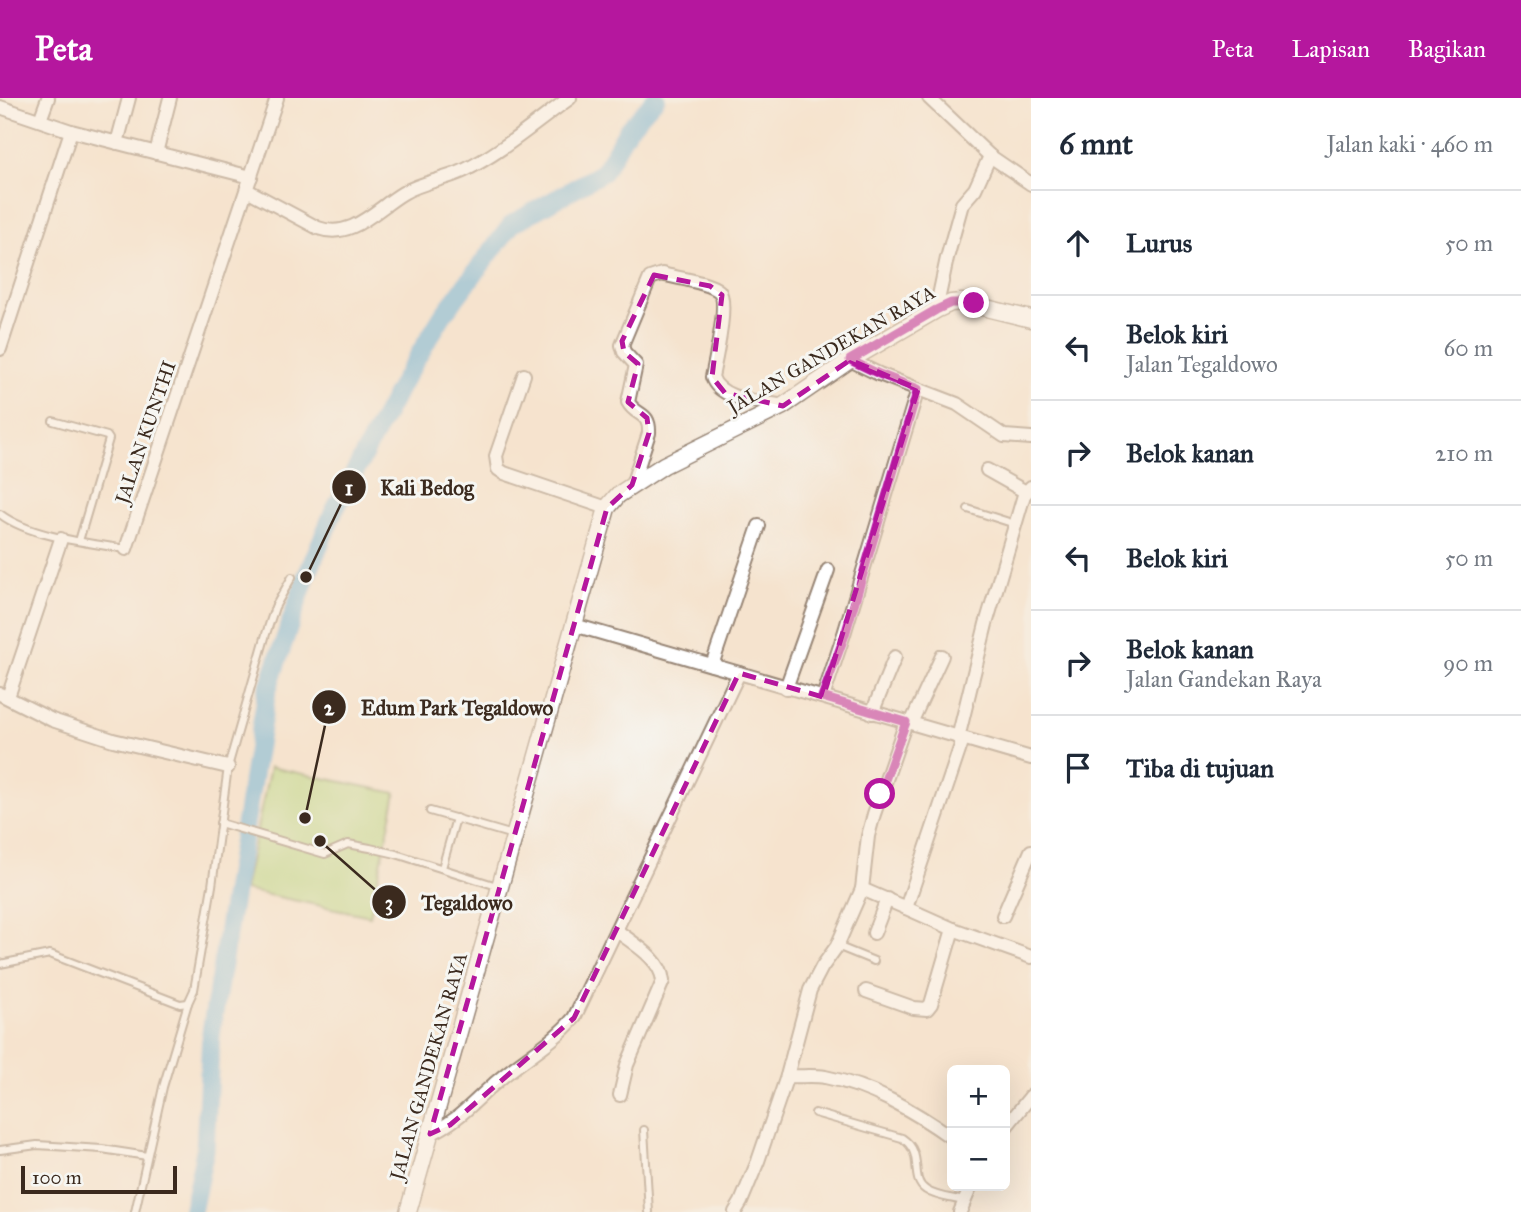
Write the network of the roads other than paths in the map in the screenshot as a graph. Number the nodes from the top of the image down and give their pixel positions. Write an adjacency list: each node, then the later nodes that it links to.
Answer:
1 (48, 98): 8 (street)
2 (129, 98): 10 (street)
3 (170, 98): 11 (street)
4 (278, 98): 13 (street, JALAN KUNTHI)
5 (570, 98): 15 (street)
6 (929, 98): 12 (street)
7 (0, 107): 8 (street)
8 (40, 120): 9 (street)
9 (71, 131): 10 (street); 18 (street)
10 (117, 143): 11 (street)
11 (156, 153): 13 (street)
12 (990, 156): 14 (street); 16 (street)
13 (251, 177): 15 (street, JALAN KUNTHI)
14 (1031, 184)
15 (247, 190): 35 (street, JALAN KUNTHI)
16 (936, 310): 17 (street, JALAN GANDEKAN RAYA); 19 (street, JALAN GANDEKAN RAYA)
17 (1031, 319)
18 (0, 349)
19 (850, 360): 21 (street); 22 (street, JALAN GANDEKAN RAYA)
20 (524, 375): 28 (street)
21 (918, 389): 24 (street); 45 (street)
22 (783, 406): 26 (street, JALAN GANDEKAN RAYA); 26 (street)
23 (53, 421): 34 (lane)
24 (1031, 438)
25 (988, 470): 27 (street)
26 (632, 485): 28 (street, JALAN GANDEKAN RAYA)
27 (1028, 489): 31 (street)
28 (607, 508): 38 (street, JALAN GANDEKAN RAYA)
29 (968, 509): 31 (lane)
30 (0, 513): 33 (lane, JALAN KUNTHI)
31 (1015, 524): 48 (street)
32 (759, 526): 41 (street)
33 (61, 539): 34 (lane, JALAN KUNTHI); 44 (street)
34 (79, 541): 35 (lane, JALAN KUNTHI)
35 (126, 549)
36 (828, 570): 43 (street)
37 (292, 577): 50 (lane)
38 (574, 625): 41 (street); 54 (street, JALAN GANDEKAN RAYA)
39 (942, 656): 47 (street)
40 (895, 657): 46 (street)
41 (712, 665): 42 (street)
42 (739, 673): 43 (street); 63 (street)
43 (786, 688): 45 (street)
44 (4, 696): 50 (street)
45 (822, 697): 46 (street)
46 (872, 713): 47 (street)
47 (908, 723): 48 (street); 58 (street)
48 (960, 738): 49 (street); 60 (street)
49 (1031, 758)
50 (228, 767): 53 (lane)
51 (430, 811): 52 (lane)
52 (456, 818): 54 (lane); 56 (lane)
53 (224, 823): 56 (lane); 70 (lane)
54 (515, 836): 57 (street, JALAN GANDEKAN RAYA)
55 (1031, 851): 61 (street)
56 (442, 868): 57 (lane)
57 (500, 887): 77 (street, JALAN GANDEKAN RAYA)
58 (862, 889): 59 (street); 65 (street)
59 (887, 899): 60 (street); 64 (street)
60 (906, 908): 62 (street)
61 (1003, 916)
62 (953, 929): 66 (street); 69 (street)
63 (616, 930): 72 (street); 77 (street)
64 (874, 933)
65 (837, 946): 67 (lane); 71 (street)
66 (1031, 957)
67 (874, 961)
68 (0, 964): 70 (lane)
69 (866, 991)
70 (188, 1003): 80 (lane)
71 (787, 1076): 78 (street); 85 (street)
72 (620, 1095)
73 (1031, 1096): 75 (street)
74 (815, 1113): 81 (lane)
75 (1010, 1122)
76 (644, 1130): 84 (lane)
77 (430, 1134): 83 (street, JALAN GANDEKAN RAYA)
78 (947, 1135)
79 (0, 1150): 80 (lane)
80 (147, 1156): 82 (lane)
81 (962, 1206)
82 (135, 1212)
83 (408, 1212)
84 (649, 1212)
85 (734, 1212)

